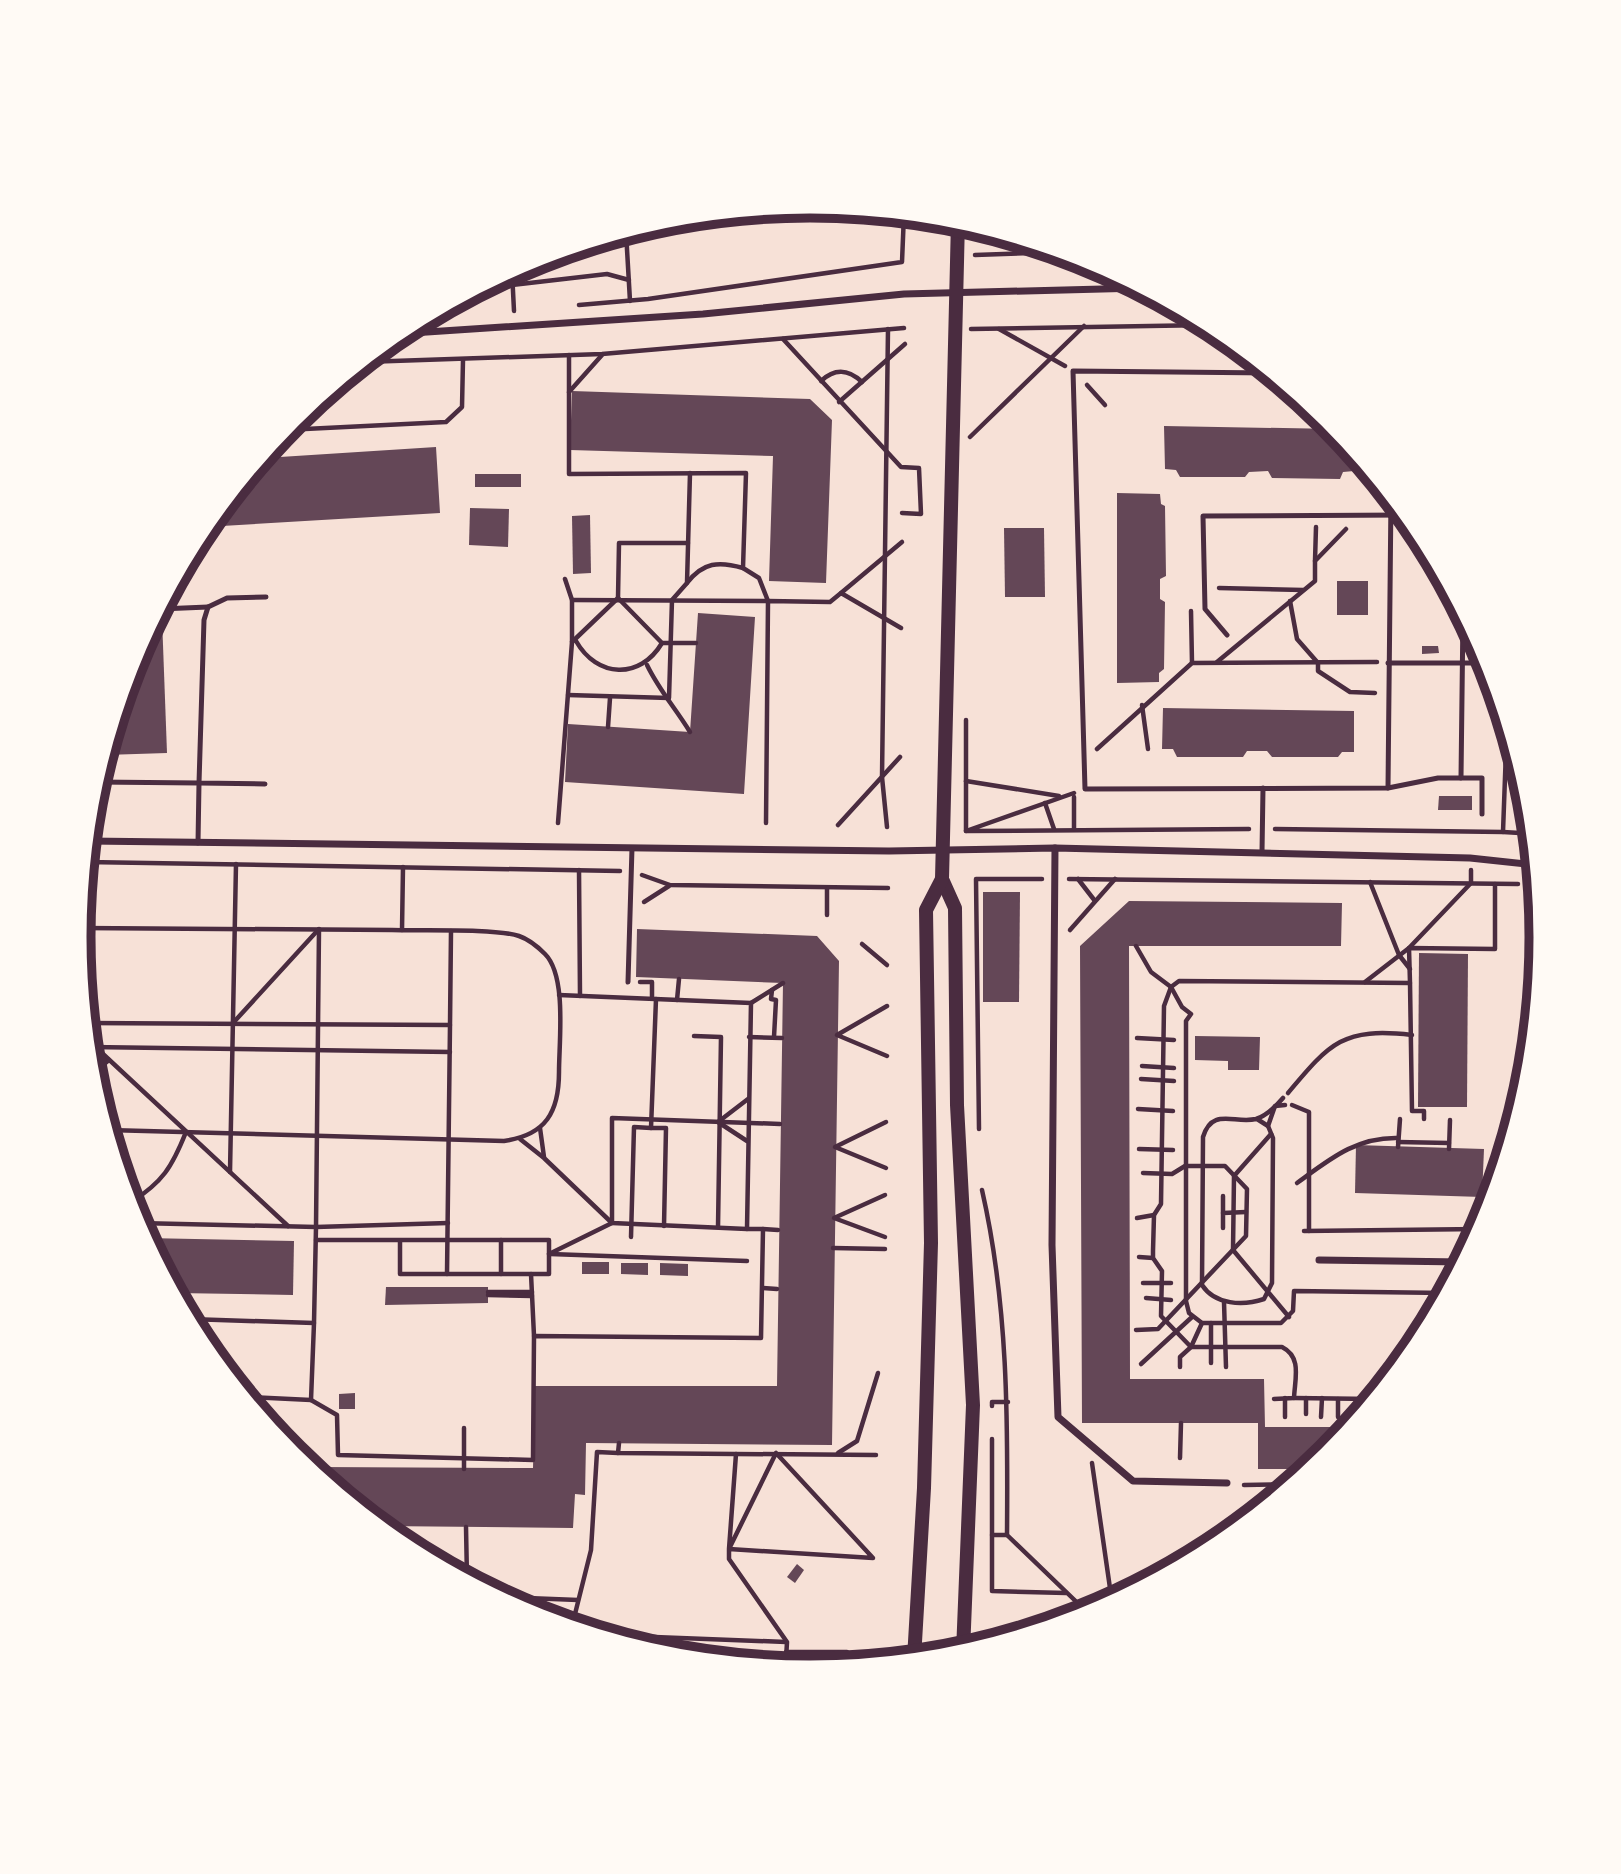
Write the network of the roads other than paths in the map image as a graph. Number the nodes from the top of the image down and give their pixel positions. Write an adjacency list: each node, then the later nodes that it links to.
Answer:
1 (958, 233): 3 (main road)
2 (1121, 288): 3 (street)
3 (957, 292): 4 (street); 26 (main road)
4 (422, 332)
5 (1255, 373): 19 (lane)
6 (1391, 515): 11 (lane); 12 (lane)
7 (266, 597): 8 (lane)
8 (208, 607): 9 (lane); 17 (lane)
9 (170, 609)
10 (1463, 634): 14 (lane)
11 (1227, 635)
12 (1388, 663): 14 (lane); 20 (lane)
13 (1476, 663): 14 (lane)
14 (1462, 664): 15 (lane)
15 (1461, 778): 20 (lane); 21 (lane)
16 (109, 782): 17 (lane)
17 (199, 783): 18 (lane); 23 (lane)
18 (265, 785)
19 (1263, 788): 20 (lane); 27 (lane)
20 (1388, 789)
21 (1482, 814)
22 (97, 841): 23 (street)
23 (198, 843): 24 (street)
24 (632, 848): 26 (street); 31 (lane)
25 (1055, 848): 26 (street); 27 (street); 35 (street)
26 (943, 850): 29 (main road)
27 (1262, 852): 28 (street)
28 (1526, 864)
29 (942, 880): 36 (main road); 37 (main road)
30 (1529, 908): 32 (street)
31 (628, 982)
32 (1528, 984)
33 (1319, 1260): 34 (street)
34 (1452, 1262)
35 (1227, 1483)
36 (964, 1640)
37 (915, 1648)

